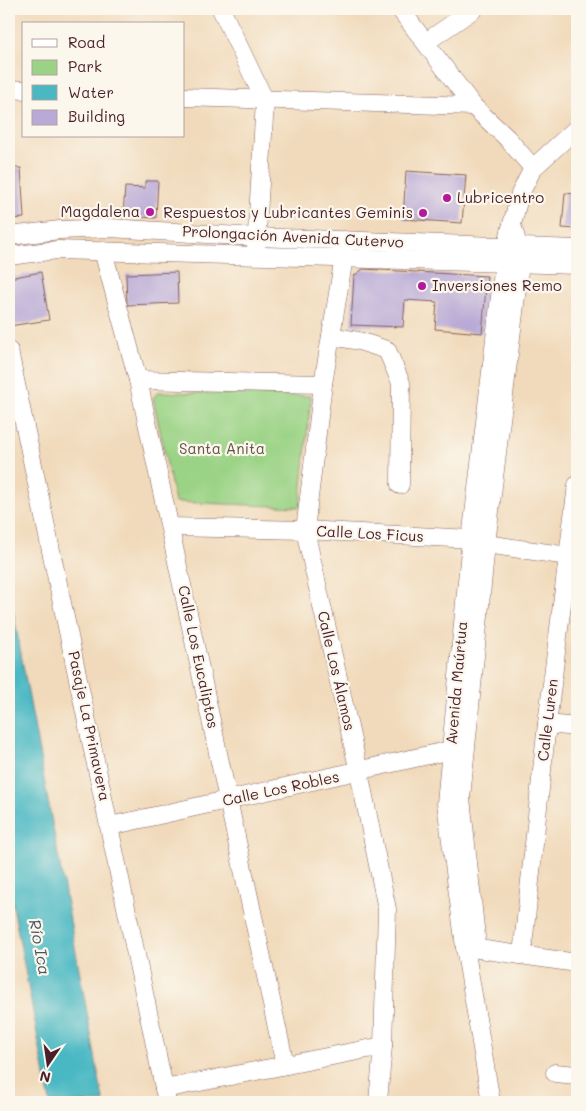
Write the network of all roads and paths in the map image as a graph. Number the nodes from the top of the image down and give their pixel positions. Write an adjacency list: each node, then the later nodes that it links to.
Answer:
1 (221, 9): 8 (street)
2 (400, 9): 4 (street)
3 (474, 9): 4 (street)
4 (426, 42): 9 (street)
5 (9, 89): 6 (street)
6 (22, 90)
7 (185, 98): 8 (street)
8 (265, 101): 9 (street); 13 (street)
9 (473, 106): 11 (street)
10 (577, 128): 11 (street)
11 (533, 168): 18 (street)
12 (9, 236): 13 (street, Prolongación Avenida Cutervo)
13 (256, 237): 14 (street, Prolongación Avenida Cutervo); 17 (street)
14 (344, 240): 18 (street, Prolongación Avenida Cutervo); 20 (street, Calle Los Álamos)
15 (577, 249): 18 (street, Prolongación Avenida Cutervo)
16 (103, 251): 17 (street, Prolongación Avenida Cutervo); 19 (street, Prolongación Avenida Cutervo); 24 (street, Calle Los Eucaliptos)
17 (255, 254): 20 (street, Prolongación Avenida Cutervo)
18 (513, 255): 20 (street, Prolongación Avenida Cutervo); 21 (street, Prolongación Avenida Cutervo); 30 (street, Avenida Maúrtua)
19 (9, 256)
20 (344, 258): 22 (street, Calle Los Álamos)
21 (577, 265)
22 (331, 336): 25 (street, Calle Los Álamos); 26 (street)
23 (9, 351): 37 (street, Pasaje La Primavera)
24 (138, 380): 25 (street); 28 (street, Calle Los Eucaliptos)
25 (323, 384): 29 (street, Calle Los Álamos)
26 (400, 485)
27 (577, 485): 31 (street, Calle Luren)
28 (170, 527): 29 (street, Calle Los Ficus); 36 (street, Calle Los Eucaliptos)
29 (305, 530): 30 (street, Calle Los Ficus); 35 (street, Calle Los Álamos)
30 (478, 541): 31 (street, Calle Los Ficus); 34 (street, Avenida Maúrtua); 38 (street, Avenida Maúrtua)
31 (568, 556): 32 (street, Calle Luren)
32 (547, 724): 33 (street); 39 (street, Calle Luren)
33 (577, 727)
34 (451, 750): 35 (street, Calle Los Robles); 38 (street, Avenida Maúrtua)
35 (359, 772): 36 (street, Calle Los Robles); 41 (street, Calle Los Álamos)
36 (229, 800): 37 (street, Calle Los Robles); 42 (street, Calle Los Eucaliptos)
37 (110, 826): 45 (street, Pasaje La Primavera)
38 (471, 948): 39 (street); 47 (street, Avenida Maúrtua); 48 (street, Avenida Maúrtua)
39 (522, 955): 40 (street)
40 (577, 963)
41 (383, 1046): 42 (street); 46 (street, Calle Los Álamos)
42 (285, 1065): 45 (street)
43 (555, 1073): 44 (street)
44 (577, 1076)
45 (166, 1095)
46 (378, 1102)
47 (491, 1102)
48 (502, 1102)

